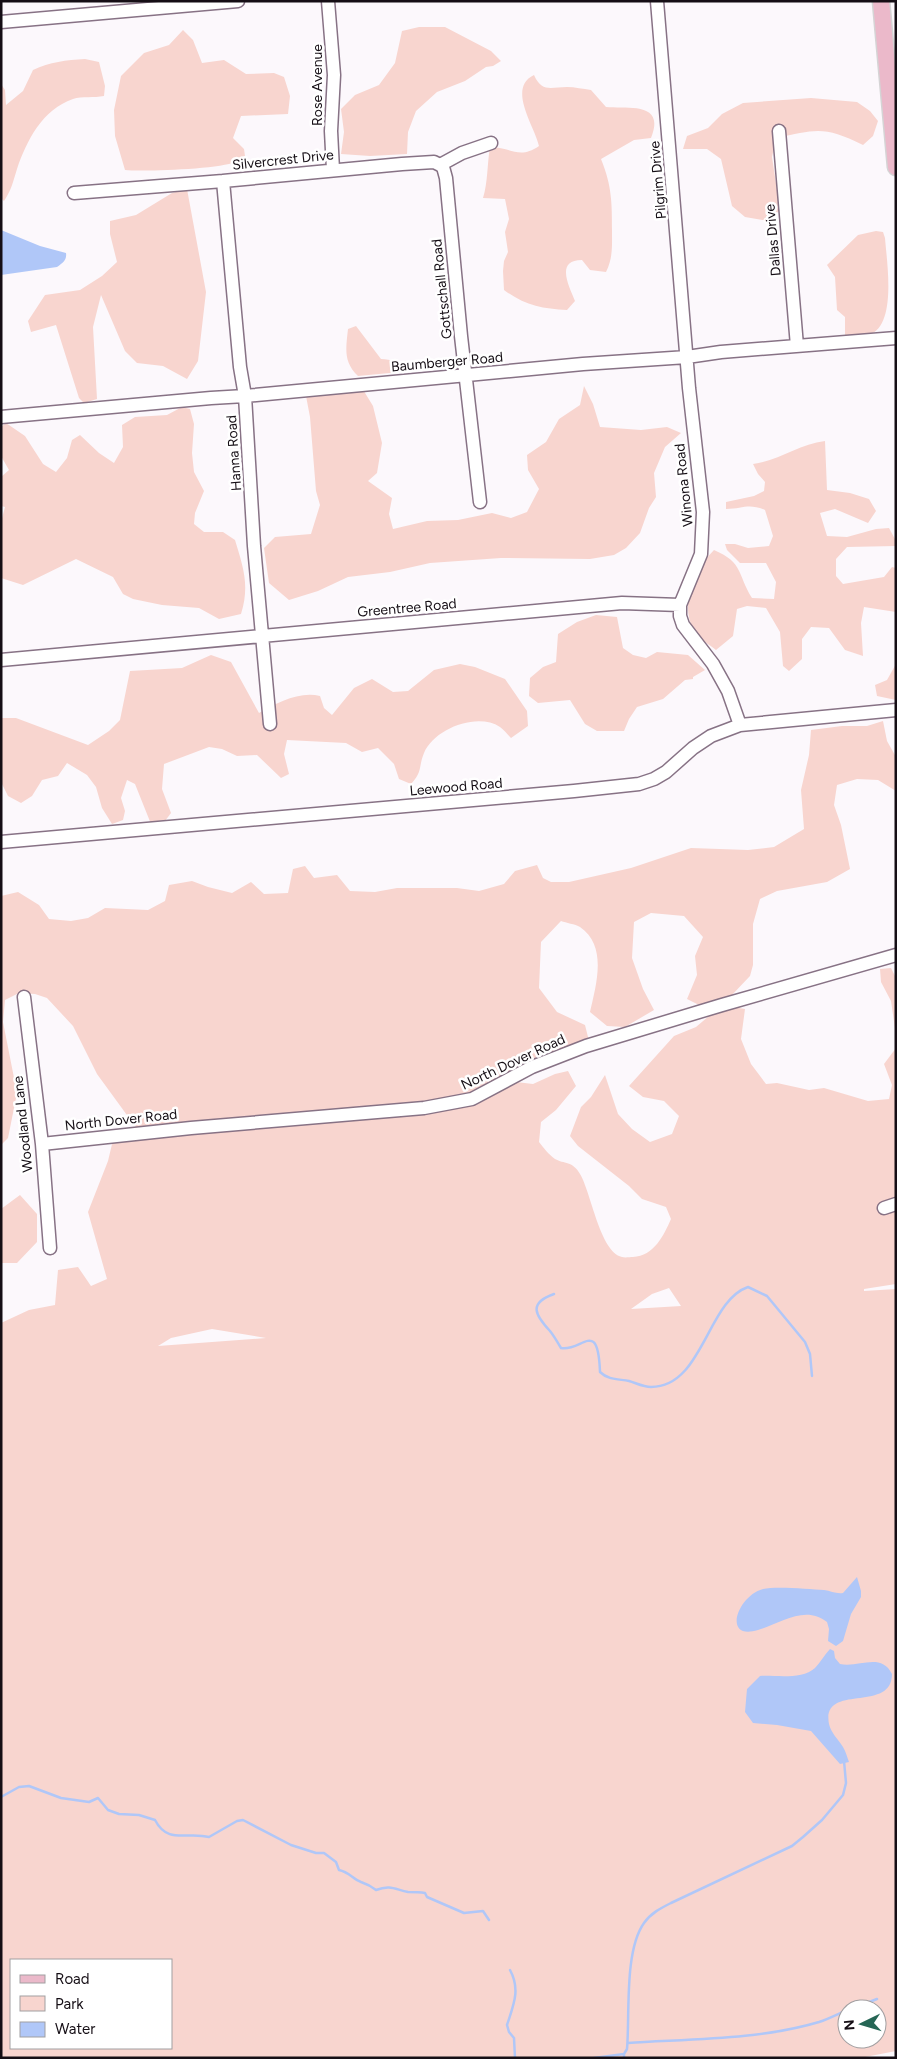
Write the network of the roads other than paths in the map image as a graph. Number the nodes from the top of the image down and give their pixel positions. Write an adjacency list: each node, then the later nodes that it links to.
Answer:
1 (238, 1): 5 (street)
2 (328, 1): 11 (street, Rose Avenue)
3 (657, 1): 16 (street, Pilgrim Drive)
4 (881, 1): 6 (main road)
5 (1, 22)
6 (894, 121): 10 (main road)
7 (779, 131): 15 (street, Dallas Drive)
8 (491, 142): 9 (street)
9 (440, 165): 11 (street, Silvercrest Drive); 17 (street, Gottschall Road)
10 (896, 167)
11 (333, 170): 12 (street, Silvercrest Drive)
12 (223, 181): 13 (street, Silvercrest Drive); 18 (street, Hanna Road)
13 (74, 193)
14 (896, 338): 15 (street, Baumberger Road)
15 (797, 346): 16 (street, Baumberger Road)
16 (687, 357): 17 (street, Baumberger Road); 21 (street, Winona Road)
17 (466, 375): 18 (street, Baumberger Road); 20 (street, Gottschall Road)
18 (245, 396): 19 (street, Baumberger Road); 22 (street, Hanna Road)
19 (1, 417)
20 (480, 502)
21 (680, 605): 22 (street, Greentree Road); 26 (street)
22 (262, 636): 23 (street, Greentree Road); 25 (street, Hanna Road)
23 (1, 660)
24 (896, 710): 26 (street, Leewood Road)
25 (270, 724)
26 (740, 725): 27 (street, Leewood Road)
27 (1, 842)
28 (896, 955): 30 (street, North Dover Road)
29 (24, 997): 30 (street, Woodland Lane)
30 (42, 1144): 31 (street, Woodland Lane)
31 (50, 1248)

